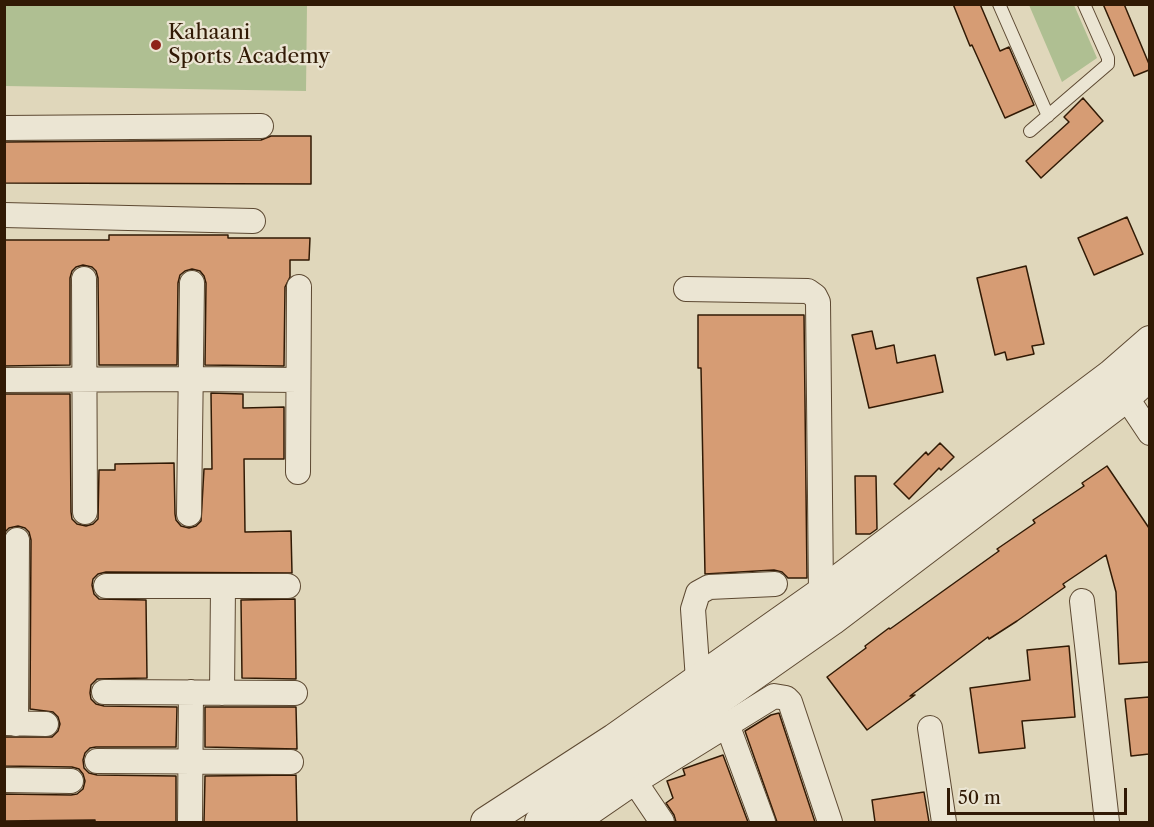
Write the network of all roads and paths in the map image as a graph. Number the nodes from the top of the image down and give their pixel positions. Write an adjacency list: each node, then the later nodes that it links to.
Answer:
1 (999, 4): 3 (lane)
2 (1084, 4): 3 (lane)
3 (1048, 116): 6 (lane)
4 (261, 126): 5 (street)
5 (4, 128)
6 (1030, 131)
7 (4, 215): 8 (street)
8 (253, 221)
9 (84, 279): 15 (street)
10 (192, 283): 16 (street)
11 (299, 287): 18 (street)
12 (687, 289): 29 (street)
13 (1149, 341): 19 (street)
14 (1149, 375): 19 (street)
15 (85, 379): 16 (street); 17 (street); 22 (street)
16 (191, 379): 18 (street); 23 (street)
17 (4, 380)
18 (298, 380): 21 (street)
19 (1118, 386): 20 (street); 29 (street); 43 (street)
20 (1149, 433)
21 (298, 472)
22 (85, 512)
23 (189, 514)
24 (17, 540): 36 (street)
25 (775, 584): 31 (street)
26 (106, 586): 27 (street)
27 (223, 586): 28 (street); 34 (street)
28 (288, 586)
29 (821, 593): 31 (street)
30 (1082, 601): 54 (street)
31 (698, 680): 47 (street)
32 (104, 692): 33 (street)
33 (191, 692): 34 (street); 41 (street)
34 (222, 693): 35 (street)
35 (295, 693)
36 (10, 723): 37 (street)
37 (46, 724)
38 (727, 724): 43 (street); 51 (street); 52 (street)
39 (930, 728): 53 (street)
40 (97, 760): 41 (street)
41 (190, 761): 42 (street); 46 (street)
42 (291, 762)
43 (630, 774): 48 (street); 49 (street); 50 (street)
44 (4, 780): 45 (street)
45 (71, 781)
46 (190, 822)
47 (486, 822)
48 (540, 822)
49 (577, 822)
50 (662, 822)
51 (763, 822)
52 (830, 822)
53 (944, 822)
54 (1107, 822)

